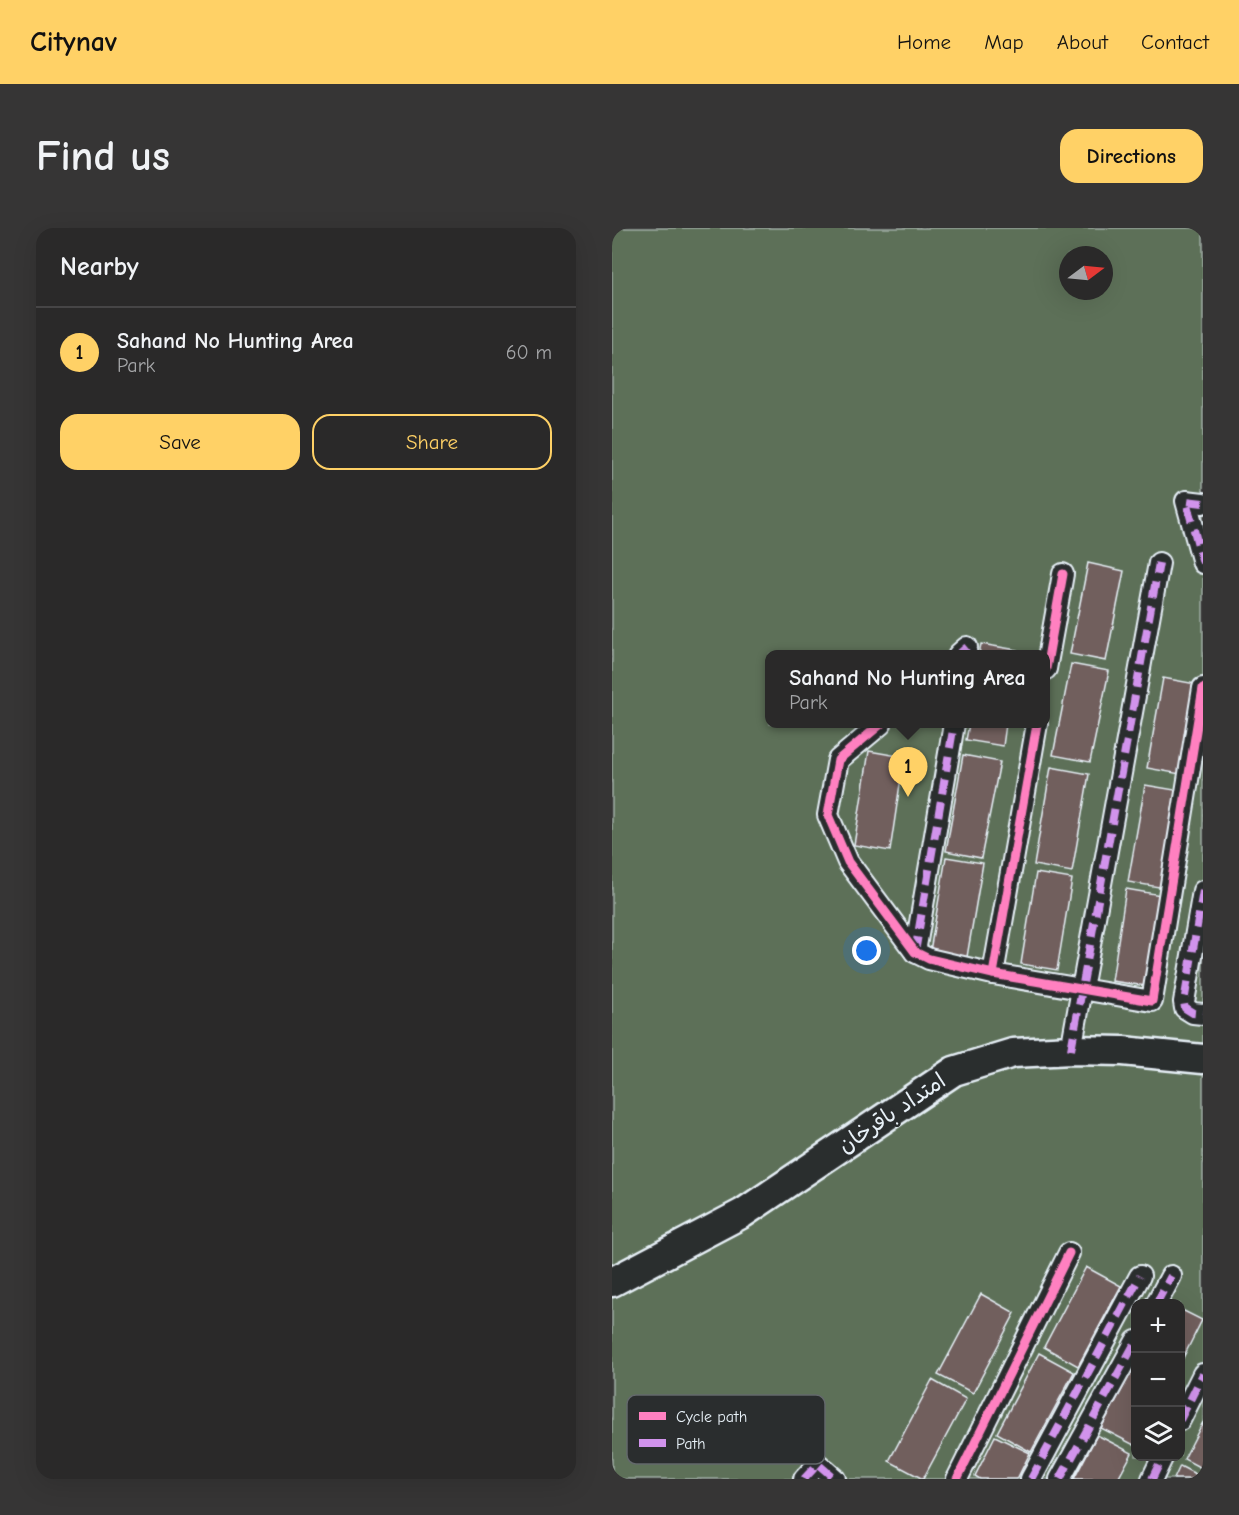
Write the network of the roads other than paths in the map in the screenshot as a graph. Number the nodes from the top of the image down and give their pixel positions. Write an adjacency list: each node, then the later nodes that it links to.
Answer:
1 (1203, 503): 3 (street)
2 (1159, 562): 13 (street)
3 (1203, 562)
4 (1062, 574): 5 (street)
5 (1049, 650)
6 (1203, 688): 13 (street)
7 (875, 728): 11 (street)
8 (953, 728): 11 (street)
9 (1035, 728): 12 (street)
10 (1203, 891): 14 (street)
11 (915, 952): 12 (street)
12 (993, 974): 13 (street)
13 (1082, 990): 15 (street)
14 (1203, 1014)
15 (1071, 1050): 16 (main road, امتداد باقرخان); 20 (main road, امتداد باقرخان)
16 (1203, 1059)
17 (1069, 1253): 28 (street)
18 (1140, 1276): 29 (street)
19 (1171, 1276): 21 (street)
20 (612, 1282)
21 (1159, 1299)
22 (1131, 1350): 30 (street)
23 (1203, 1374): 24 (street)
24 (1185, 1410)
25 (1161, 1461): 31 (street)
26 (804, 1479): 27 (street)
27 (836, 1479)
28 (957, 1479)
29 (1031, 1479)
30 (1060, 1479)
31 (1152, 1479)

